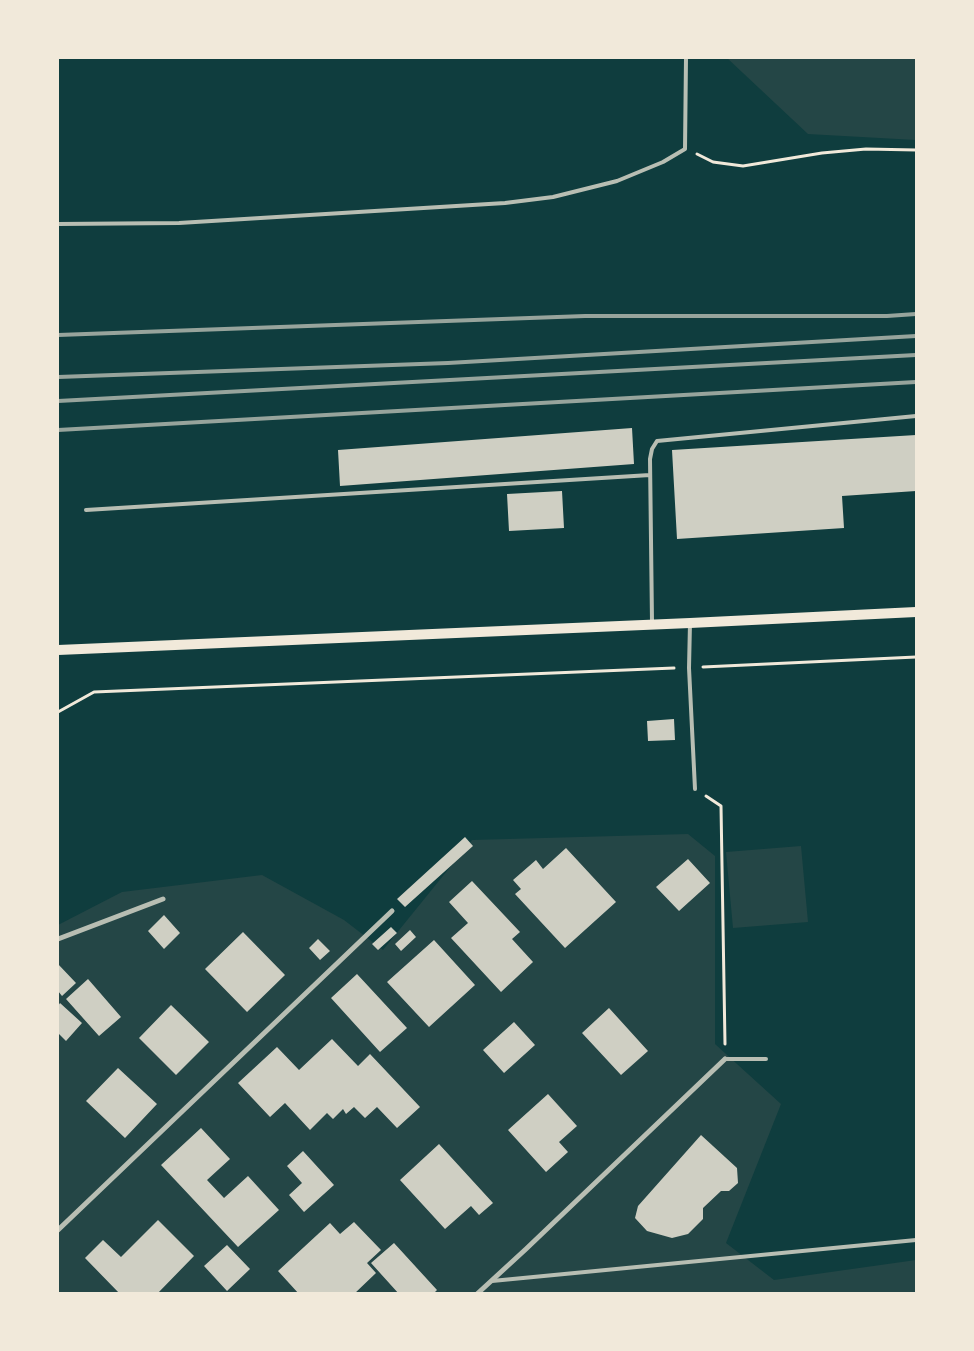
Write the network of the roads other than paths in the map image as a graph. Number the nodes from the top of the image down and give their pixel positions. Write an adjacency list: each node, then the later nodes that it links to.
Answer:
1 (686, 58): 2 (lane)
2 (58, 224)
3 (916, 416): 4 (lane)
4 (650, 475): 5 (lane); 8 (lane)
5 (86, 510)
6 (916, 612): 7 (main road)
7 (690, 624): 8 (main road); 10 (lane)
8 (652, 625): 9 (main road)
9 (58, 650)
10 (695, 789)
11 (163, 899): 13 (street)
12 (392, 911): 16 (street)
13 (58, 939)
14 (725, 1059): 15 (lane); 18 (street)
15 (766, 1059)
16 (58, 1230)
17 (916, 1240): 18 (lane)
18 (490, 1282): 19 (street)
19 (477, 1294)

